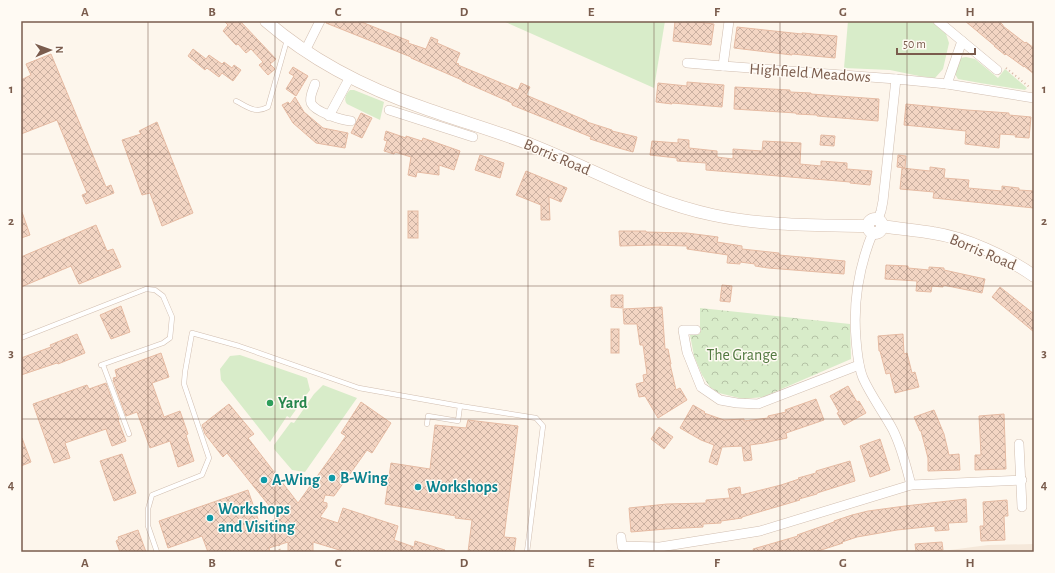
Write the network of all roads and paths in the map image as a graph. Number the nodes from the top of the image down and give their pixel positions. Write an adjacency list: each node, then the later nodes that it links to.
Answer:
1 (266, 21): 5 (street, Borris Road)
2 (320, 21): 7 (street)
3 (729, 21): 9 (street)
4 (938, 21): 6 (street)
5 (287, 38): 7 (street, Borris Road); 16 (lane)
6 (962, 41): 10 (street); 14 (street)
7 (305, 51): 11 (street, Borris Road)
8 (687, 63): 9 (street, Highfield Meadows)
9 (723, 66): 12 (street, Highfield Meadows)
10 (996, 70): 15 (path)
11 (350, 77): 18 (street, Borris Road); 19 (street)
12 (896, 79): 14 (street, Highfield Meadows); 23 (street)
13 (315, 84): 19 (street)
14 (947, 84): 15 (street, Highfield Meadows)
15 (1032, 94)
16 (236, 100)
17 (389, 110): 21 (street)
18 (434, 112): 21 (street); 23 (street, Borris Road)
19 (330, 116): 20 (street)
20 (350, 121)
21 (429, 123): 22 (street)
22 (473, 137)
23 (875, 226): 24 (street, Borris Road); 27 (street)
24 (1034, 276)
25 (696, 330): 27 (street)
26 (21, 338): 30 (lane)
27 (859, 365): 33 (street)
28 (460, 406): 29 (lane); 37 (lane); 39 (lane)
29 (427, 424)
30 (129, 434)
31 (1019, 444): 32 (street)
32 (1022, 480): 33 (street); 34 (street)
33 (911, 485): 35 (street)
34 (1022, 508)
35 (621, 537)
36 (279, 545): 38 (path)
37 (157, 552)
38 (280, 552)
39 (527, 552)

